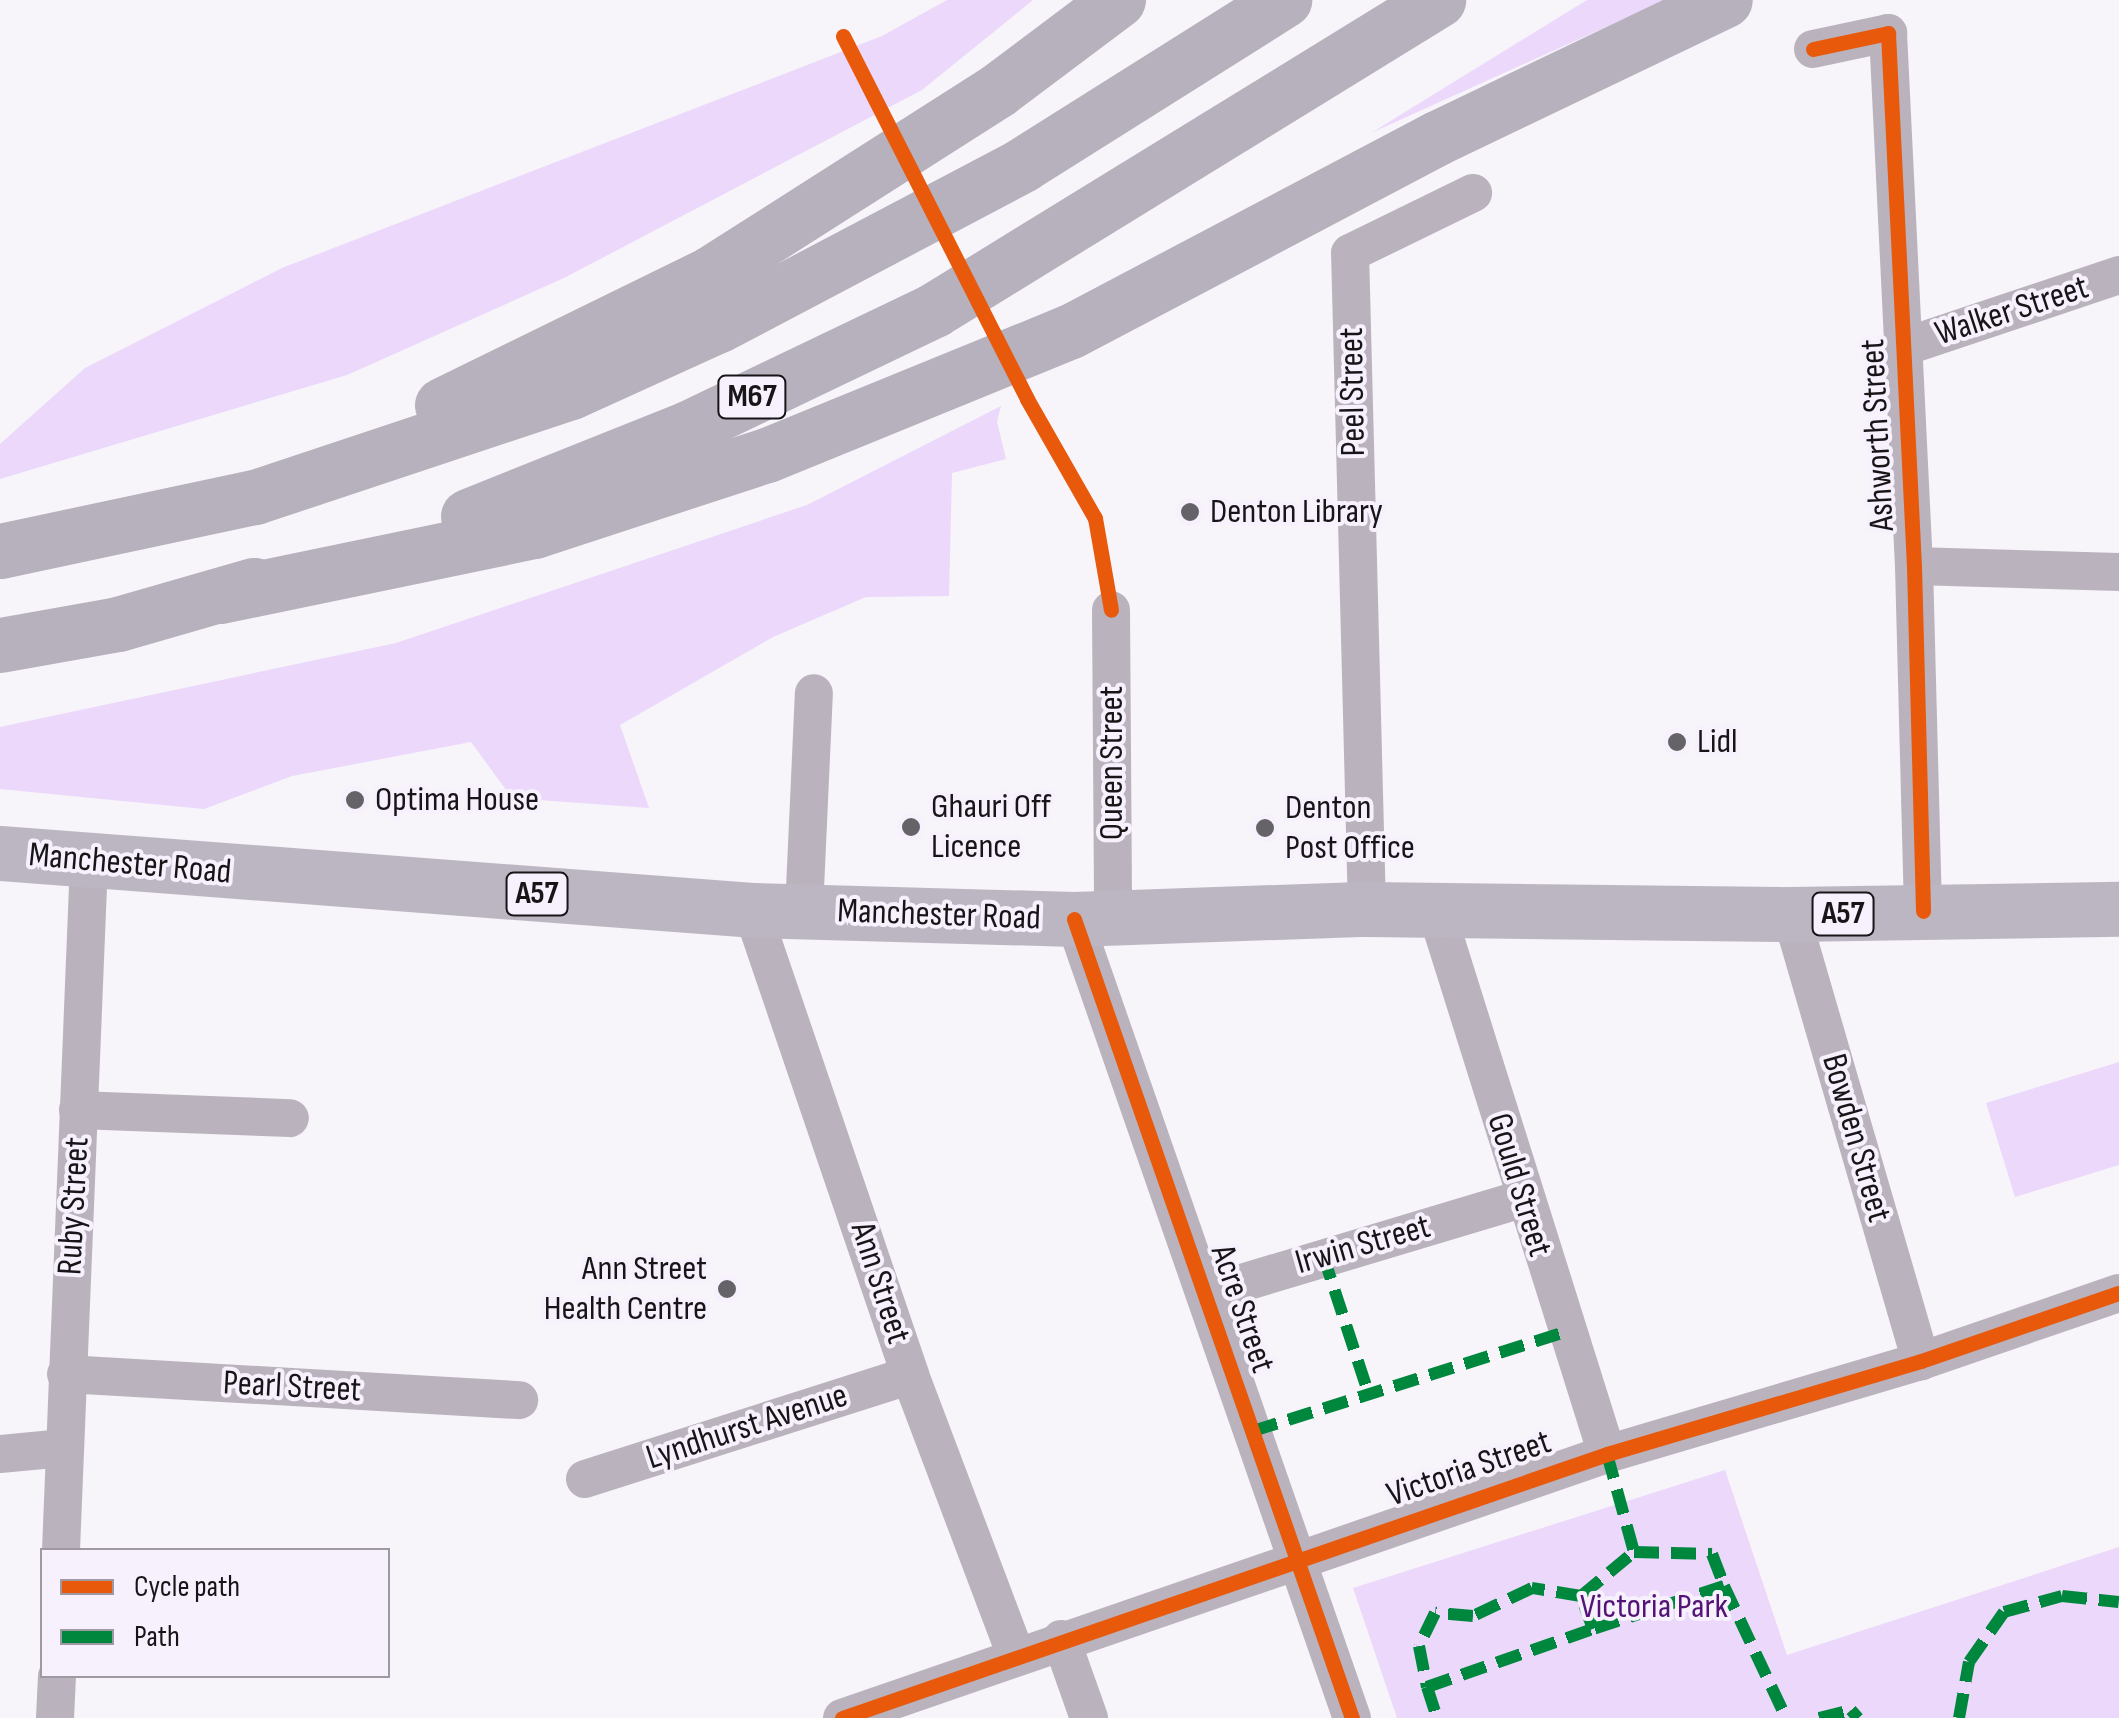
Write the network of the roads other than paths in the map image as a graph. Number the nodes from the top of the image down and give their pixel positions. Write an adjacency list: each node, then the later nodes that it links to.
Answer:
1 (1118, 0): 9 (highway, M67)
2 (1284, 0): 9 (highway, M67)
3 (1438, 0): 13 (highway, M67)
4 (1725, 0): 13 (highway, M67)
5 (1812, 48): 8 (street, Ashworth Street)
6 (1473, 193): 19 (street, Peel Street)
7 (2119, 275): 8 (street, Walker Street)
8 (1904, 346): 11 (street, Ashworth Street)
9 (255, 497): 10 (highway, M67)
10 (0, 550)
11 (1914, 566): 12 (street); 22 (street, Ashworth Street)
12 (2119, 572)
13 (220, 596): 15 (highway, M67)
14 (1110, 610): 25 (street, Queen Street)
15 (0, 645)
16 (814, 693): 21 (street)
17 (0, 854): 18 (main road, Manchester Road / A57)
18 (89, 862): 21 (main road, Manchester Road / A57); 26 (street, Ruby Street)
19 (1367, 909): 23 (main road, Manchester Road / A57); 25 (main road, Manchester Road / A57)
20 (2119, 909): 22 (main road, Manchester Road / A57)
21 (778, 910): 25 (main road, Manchester Road / A57); 33 (street, Ann Street)
22 (1923, 912): 24 (main road, Manchester Road / A57)
23 (1437, 914): 24 (main road, Manchester Road / A57); 28 (street, Gould Street)
24 (1791, 914): 31 (street, Bowden Street)
25 (1094, 918): 30 (street, Acre Street)
26 (78, 1110): 27 (street); 32 (street, Ruby Street)
27 (290, 1118)
28 (1522, 1199): 30 (street, Irwin Street); 37 (street, Gould Street)
29 (2119, 1292): 31 (street, Victoria Street)
30 (1205, 1294): 40 (street, Acre Street)
31 (1921, 1361): 37 (street, Victoria Street)
32 (66, 1374): 34 (street, Pearl Street); 35 (street, Ruby Street)
33 (910, 1376): 38 (street, Lyndhurst Avenue); 42 (street, Ann Street)
34 (519, 1400)
35 (64, 1448): 36 (street); 39 (street, Ruby Street)
36 (0, 1454)
37 (1607, 1454): 40 (street, Victoria Street)
38 (585, 1479)
39 (61, 1548)
40 (1297, 1560): 41 (street, Victoria Street); 47 (street, Acre Street)
41 (1062, 1639): 42 (street, Victoria Street); 46 (street)
42 (1016, 1655): 45 (street, Victoria Street)
43 (56, 1678): 44 (street)
44 (55, 1718)
45 (842, 1718)
46 (1089, 1718)
47 (1352, 1718)

